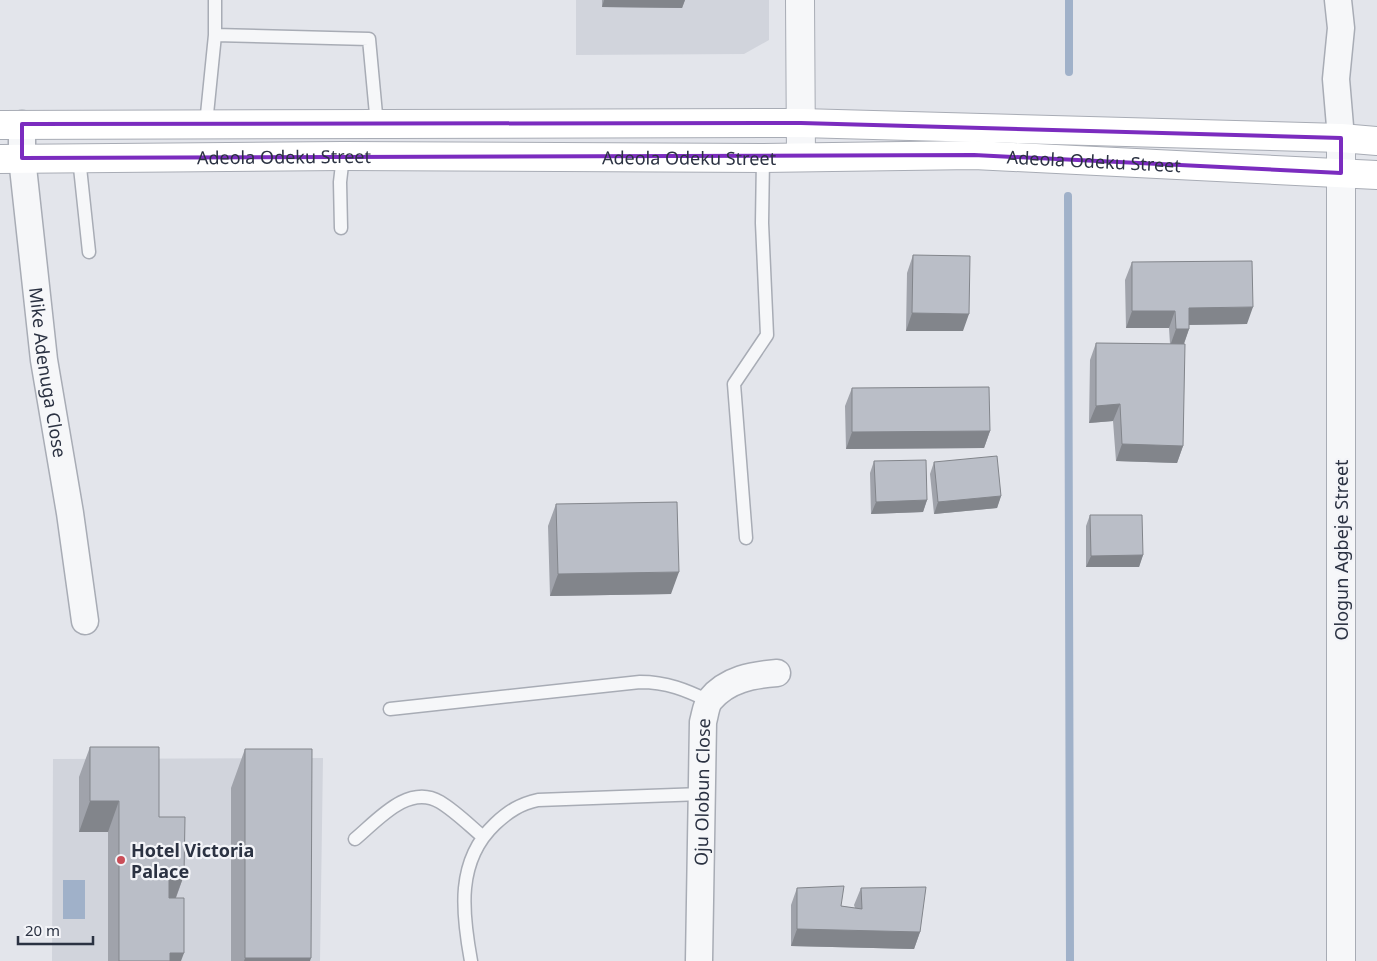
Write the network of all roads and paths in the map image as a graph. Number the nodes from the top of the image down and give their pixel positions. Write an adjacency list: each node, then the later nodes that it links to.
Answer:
1 (215, 0): 4 (lane)
2 (800, 0): 5 (street)
3 (1338, 0): 9 (street)
4 (215, 35): 7 (lane); 8 (lane)
5 (801, 123): 8 (main road, Adeola Odeku Street); 9 (main road, Adeola Odeku Street); 12 (street)
6 (11, 124): 7 (main road, Adeola Odeku Street); 15 (street, Mike Adenuga Close)
7 (206, 124): 8 (main road, Adeola Odeku Street)
8 (376, 125)
9 (1341, 138): 10 (main road, Adeola Odeku Street); 16 (street, Ologun Agbeje Street)
10 (1377, 142)
11 (343, 156): 13 (main road, Adeola Odeku Street); 14 (main road, Adeola Odeku Street); 18 (lane)
12 (801, 157): 14 (main road, Adeola Odeku Street); 16 (main road, Adeola Odeku Street)
13 (79, 158): 15 (main road, Adeola Odeku Street); 19 (lane)
14 (763, 158): 20 (lane)
15 (11, 159): 21 (street, Mike Adenuga Close)
16 (1341, 173): 17 (main road, Adeola Odeku Street); 30 (street, Ologun Agbeje Street)
17 (1377, 175)
18 (341, 228)
19 (89, 252)
20 (746, 538)
21 (85, 621)
22 (777, 673): 23 (street, Oju Olobun Close)
23 (709, 701): 24 (lane); 25 (street, Oju Olobun Close)
24 (390, 709)
25 (702, 794): 26 (lane); 29 (street, Oju Olobun Close)
26 (482, 836): 27 (lane); 28 (lane)
27 (354, 839)
28 (471, 961)
29 (699, 961)
30 (1342, 961)

